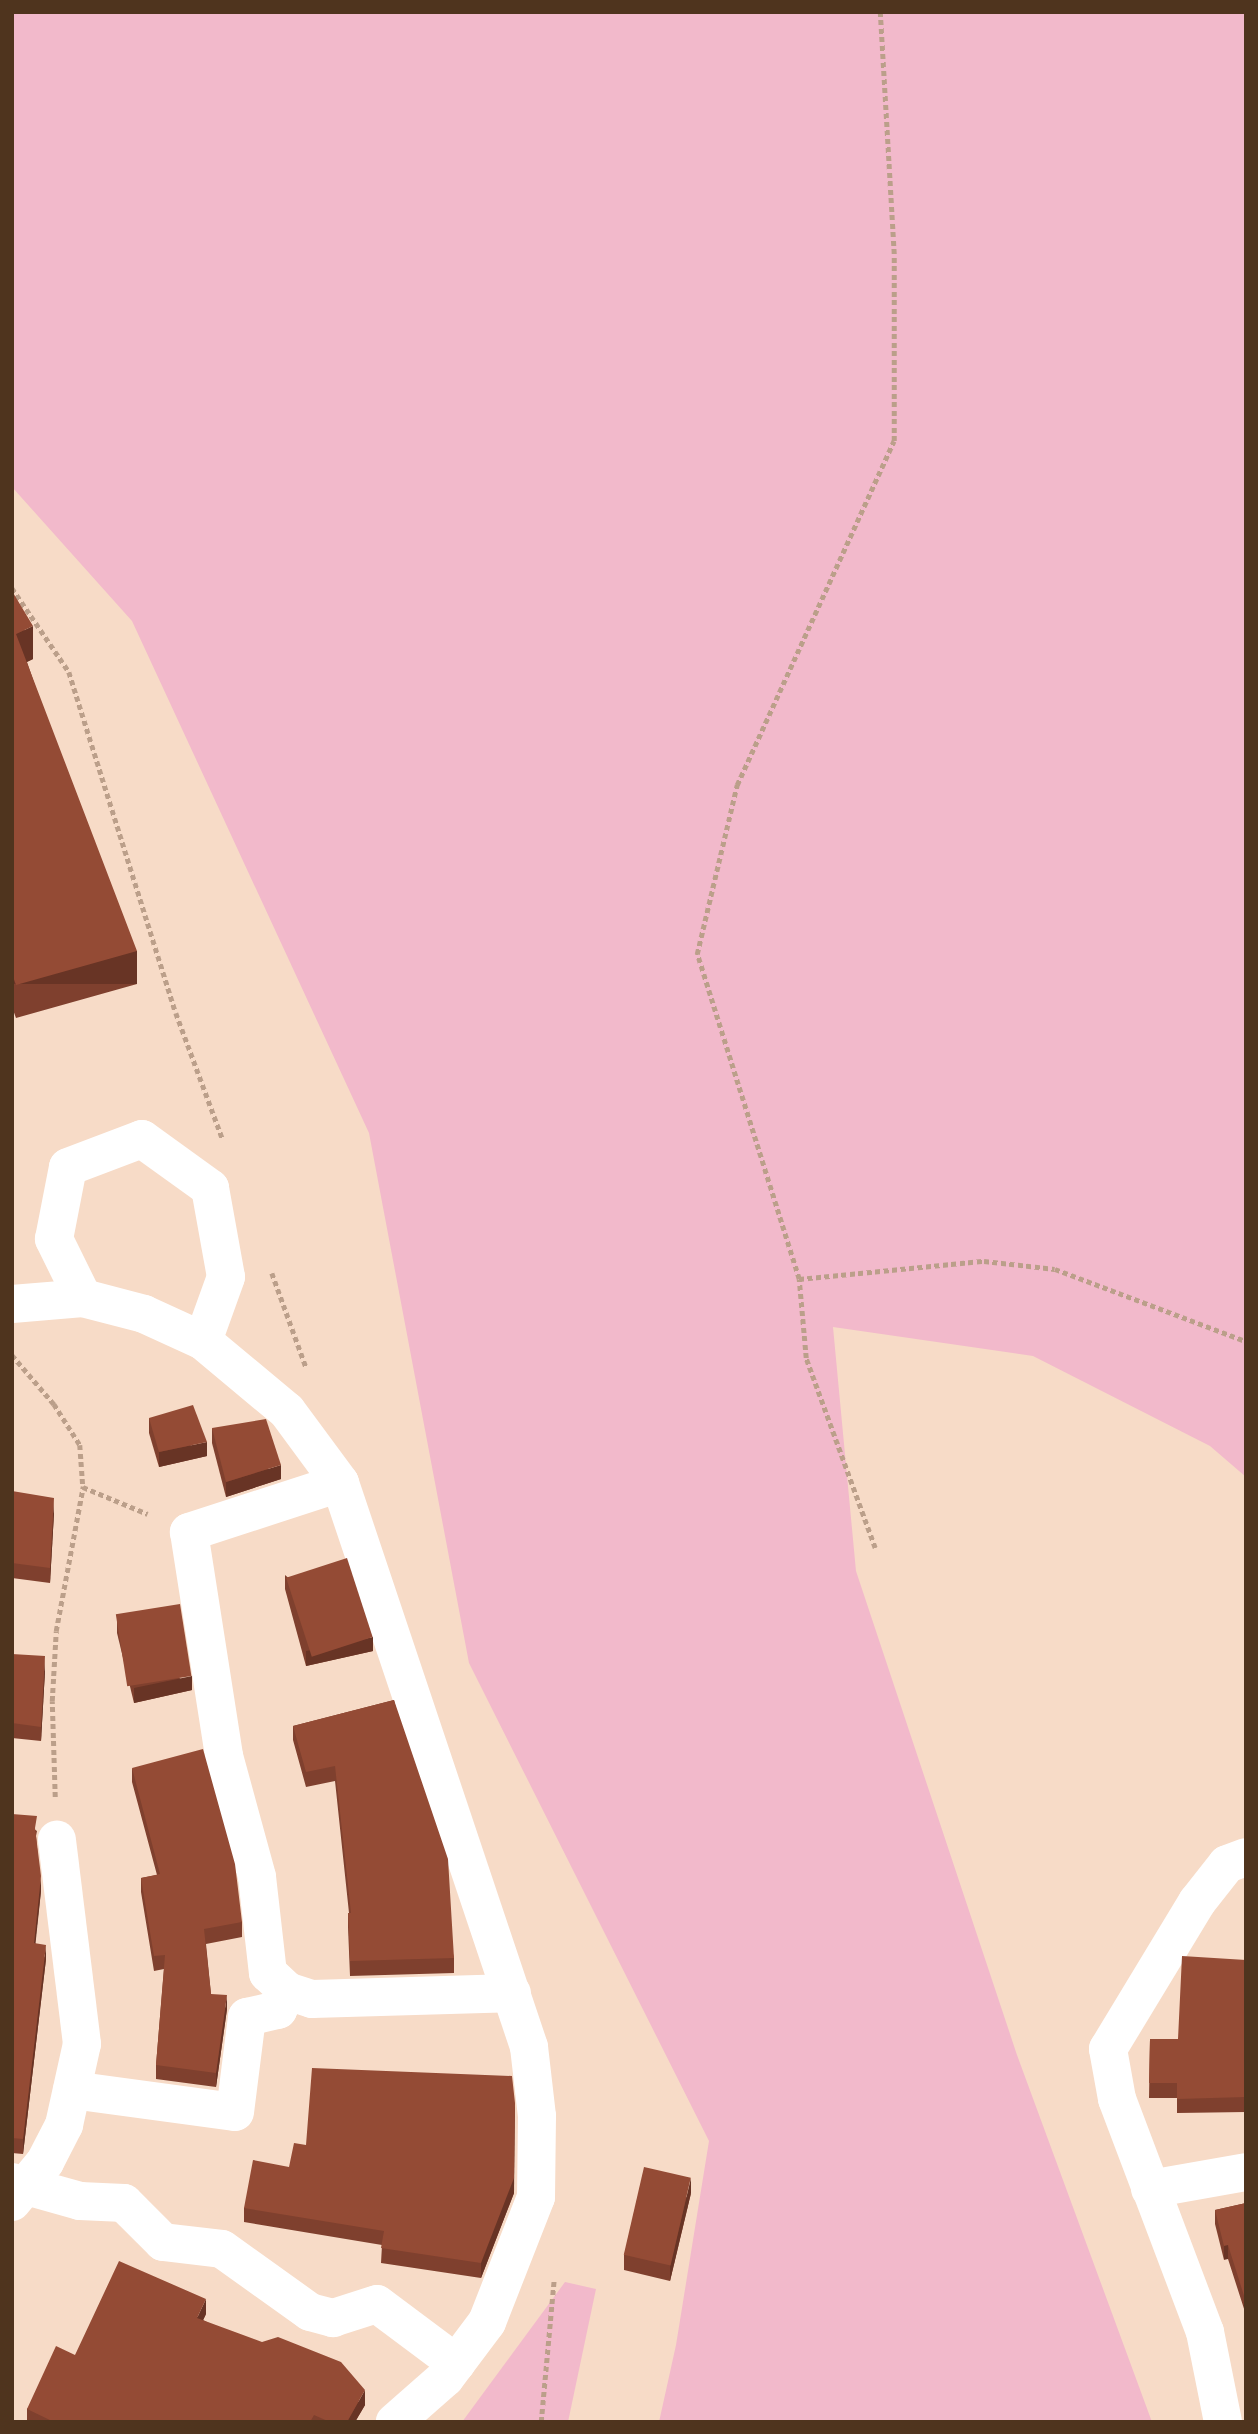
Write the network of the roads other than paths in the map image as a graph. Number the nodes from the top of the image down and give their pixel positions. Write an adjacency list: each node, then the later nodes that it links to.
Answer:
1 (83, 1298): 2 (street); 3 (street); 3 (street)
2 (12, 1304)
3 (203, 1341): 4 (street)
4 (340, 1483): 7 (street); 8 (street)
5 (57, 1840): 9 (street)
6 (1246, 1857): 11 (street)
7 (287, 1990): 8 (street); 9 (street)
8 (512, 1993): 13 (street)
9 (72, 2090): 12 (street)
10 (1246, 2172): 11 (street)
11 (1150, 2189): 15 (street)
12 (17, 2190): 13 (street)
13 (456, 2363): 14 (street)
14 (395, 2422)
15 (1223, 2422)

